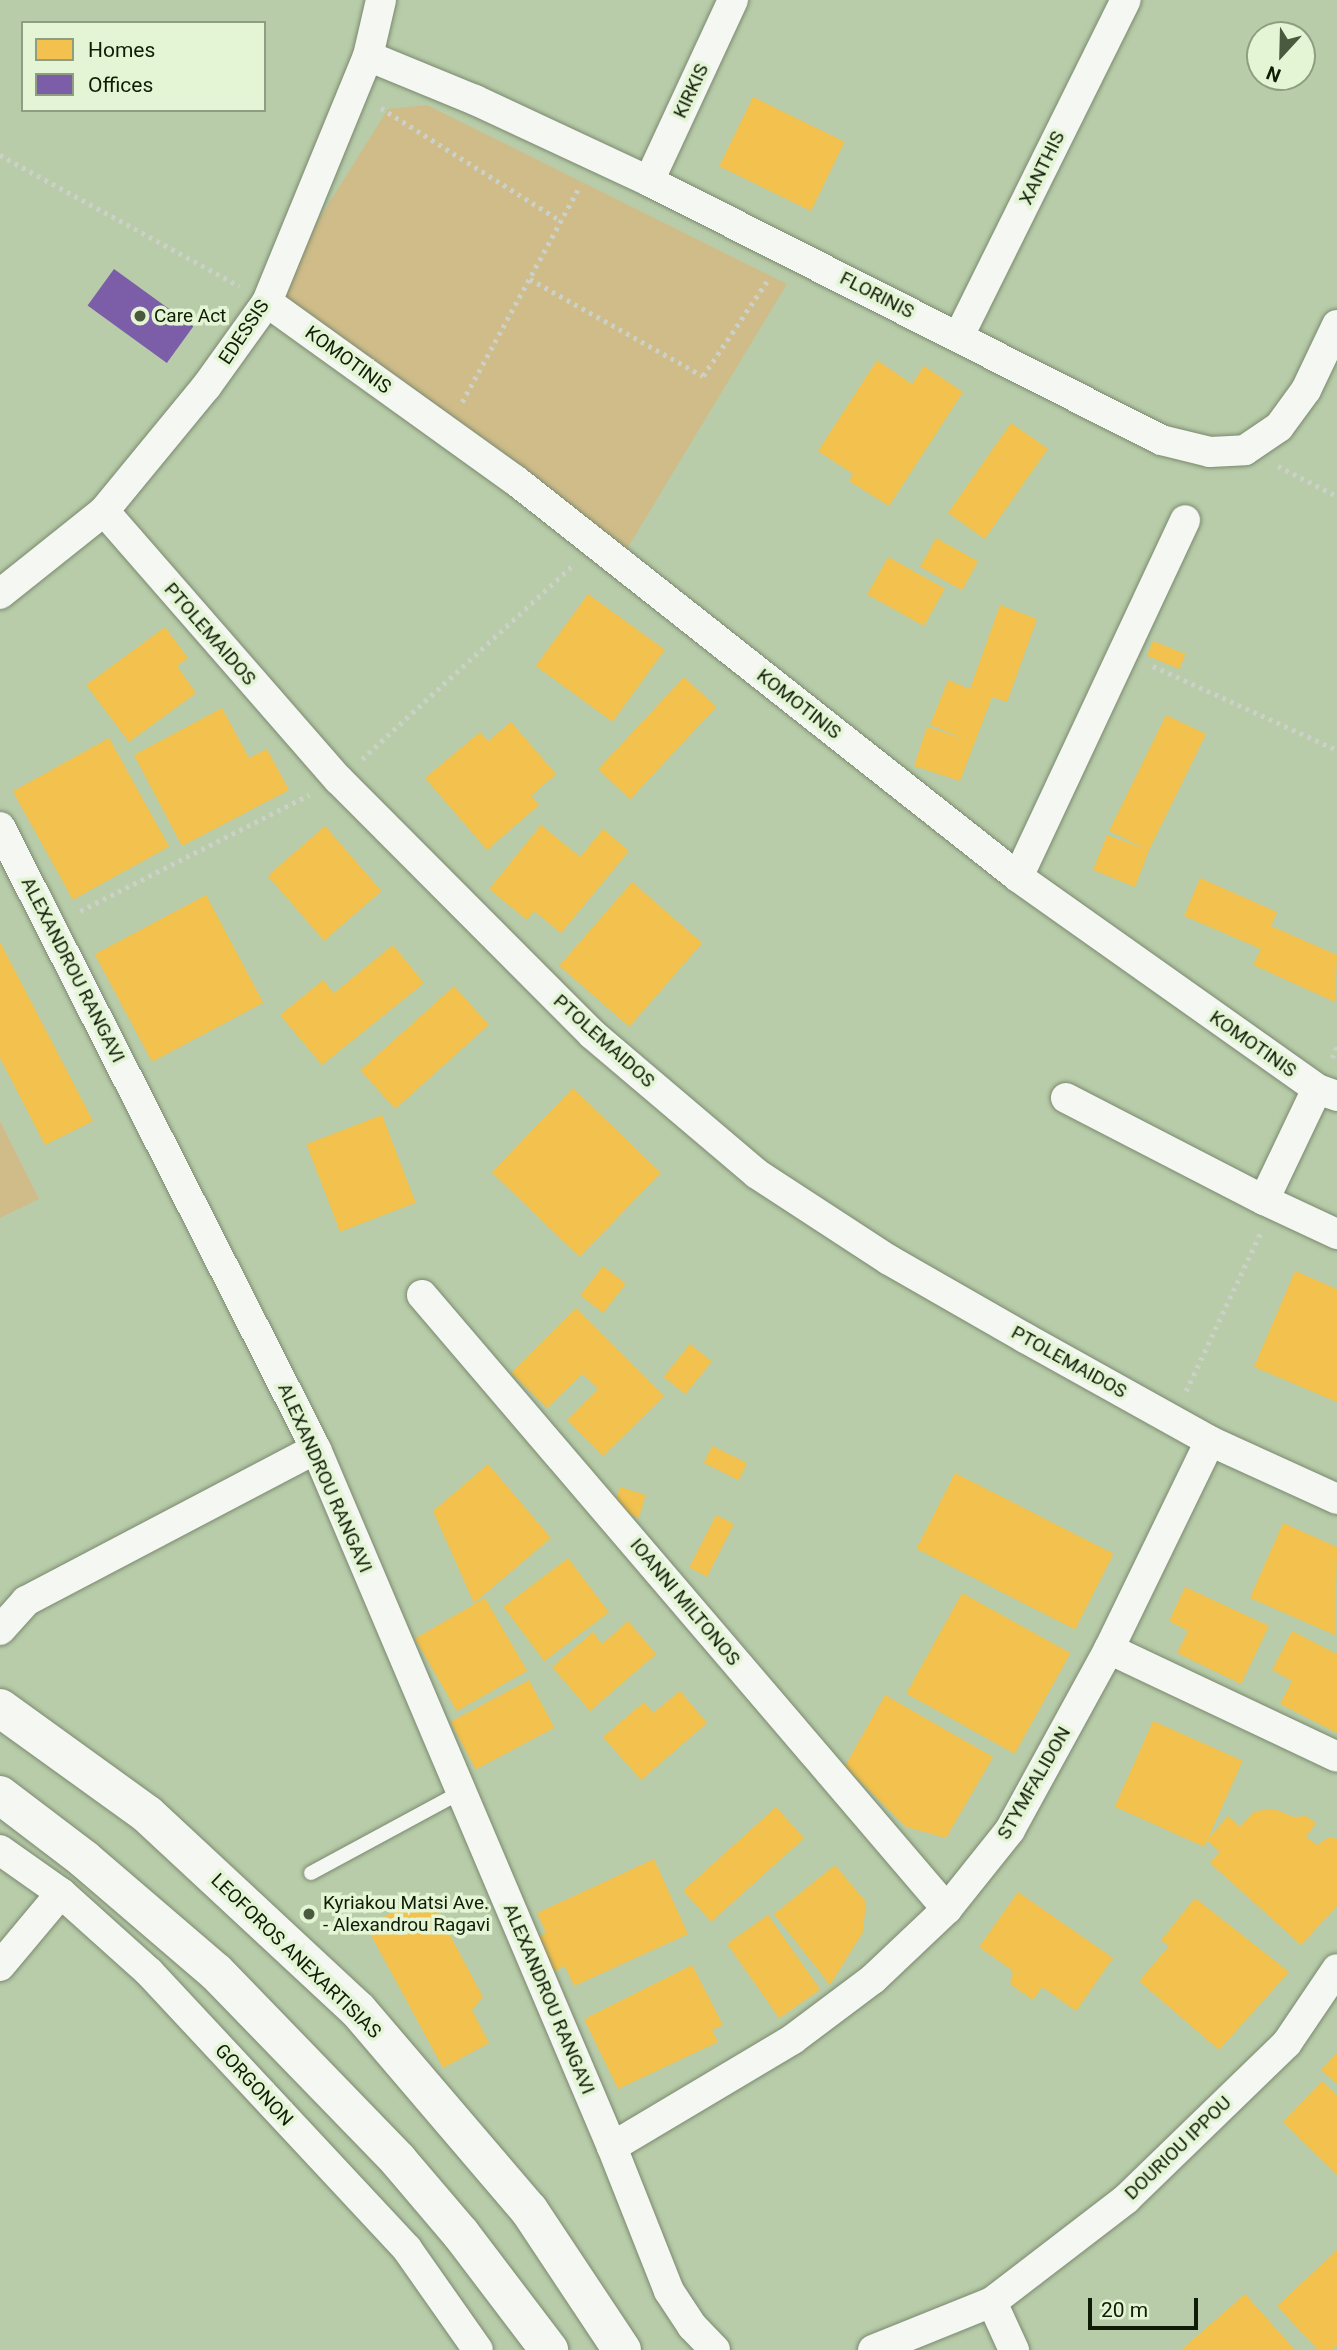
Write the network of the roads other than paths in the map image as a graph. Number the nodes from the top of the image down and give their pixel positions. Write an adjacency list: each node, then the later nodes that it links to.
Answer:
1 (381, 0): 4 (street, EDESSIS)
2 (733, 0): 5 (street, KIRKIS)
3 (1126, 0): 8 (street, XANTHIS)
4 (368, 56): 5 (street, FLORINIS); 6 (street, EDESSIS)
5 (649, 181): 8 (street, FLORINIS)
6 (267, 302): 9 (street, EDESSIS); 13 (street, KOMOTINIS)
7 (1337, 325): 8 (street, FLORINIS)
8 (959, 336)
9 (104, 512): 11 (street, EDESSIS); 19 (street, PTOLEMAIDOS)
10 (1185, 520): 13 (street)
11 (0, 594)
12 (0, 827): 20 (street, ALEXANDROU RANGAVI)
13 (1018, 877): 14 (street, KOMOTINIS)
14 (1327, 1093): 16 (street)
15 (1066, 1098): 16 (street)
16 (1269, 1203): 17 (street)
17 (1337, 1234)
18 (422, 1295): 31 (street, IOANNI MILTONOS)
19 (1210, 1441): 21 (street); 23 (street, STYMFALIDON)
20 (316, 1449): 22 (street); 26 (street, ALEXANDROU RANGAVI)
21 (1337, 1499)
22 (0, 1630)
23 (1109, 1648): 25 (street); 31 (street, STYMFALIDON)
24 (0, 1708): 38 (main road, LEOFOROS ANEXARTISIAS)
25 (1337, 1757)
26 (461, 1792): 29 (lane); 34 (street, ALEXANDROU RANGAVI)
27 (0, 1795): 37 (main road)
28 (0, 1850): 30 (street, GORGONON)
29 (311, 1873)
30 (61, 1893): 32 (street); 36 (street, GORGONON)
31 (947, 1909): 34 (street, STYMFALIDON)
32 (0, 1966)
33 (1337, 1969): 35 (street, DOURIOU IPPOU)
34 (612, 2147): 39 (street)
35 (992, 2302): 40 (street, DOURIOU IPPOU); 41 (street)
36 (478, 2350)
37 (549, 2350)
38 (622, 2350)
39 (715, 2350)
40 (873, 2350)
41 (1014, 2350)

